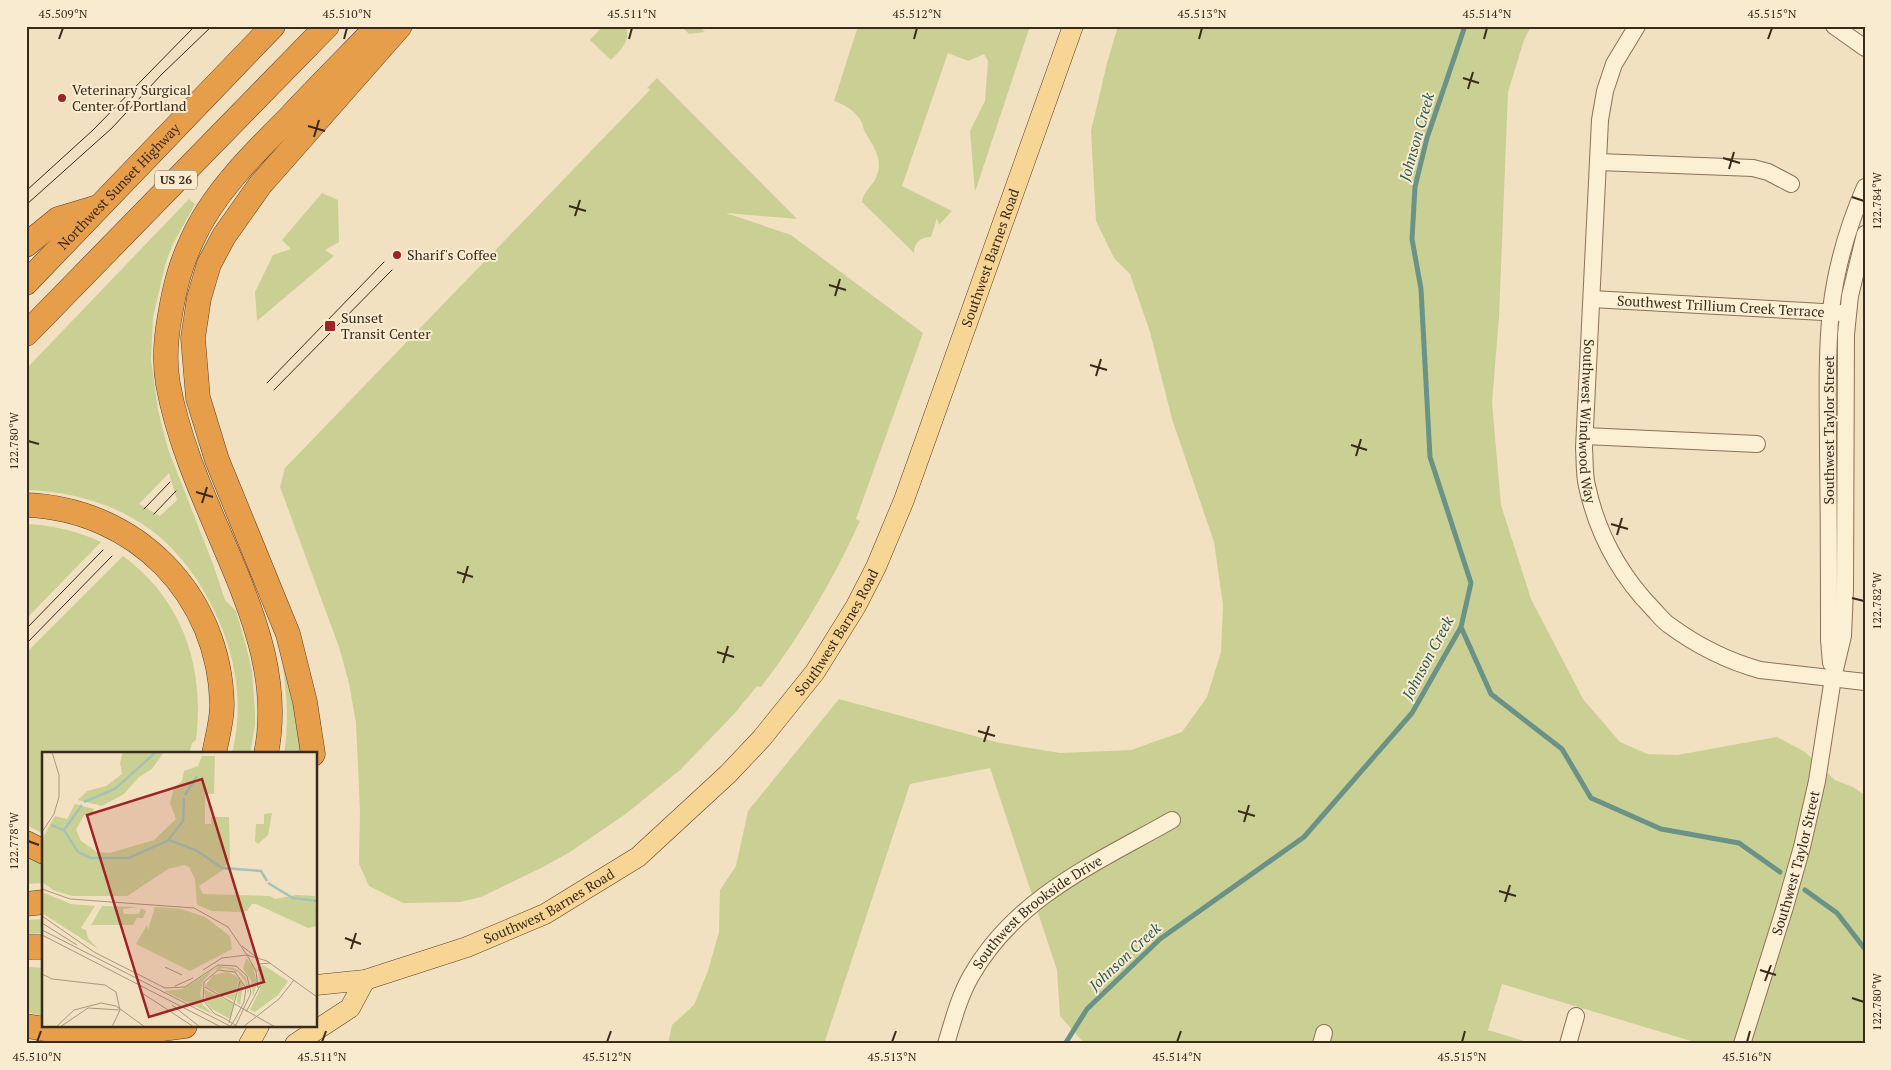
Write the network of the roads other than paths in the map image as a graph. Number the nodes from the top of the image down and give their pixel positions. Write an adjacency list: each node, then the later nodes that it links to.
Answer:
1 (273, 26): 12 (highway, Northwest Sunset Highway / US 26)
2 (327, 26): 19 (highway, US 26)
3 (378, 26): 26 (highway)
4 (400, 26): 27 (highway)
5 (1073, 26): 35 (main road, Southwest Barnes Road)
6 (1637, 26): 9 (street, Southwest Windwood Way)
7 (1834, 26): 8 (street)
8 (1865, 48)
9 (1598, 162): 10 (street); 16 (street, Southwest Windwood Way)
10 (1791, 184)
11 (1865, 187): 17 (street, Southwest Taylor Street)
12 (100, 206): 14 (highway); 15 (highway, Northwest Sunset Highway / US 26)
13 (1865, 234): 18 (street, Southwest Taylor Street)
14 (26, 245)
15 (26, 283)
16 (1592, 300): 17 (street, Southwest Trillium Creek Terrace); 20 (street, Southwest Windwood Way)
17 (1831, 312): 18 (street, Southwest Trillium Creek Terrace); 23 (street, Southwest Taylor Street)
18 (1848, 314): 23 (street, Southwest Taylor Street)
19 (26, 334)
20 (1585, 436): 21 (street); 23 (street, Southwest Windwood Way)
21 (1758, 444)
22 (26, 505): 25 (highway)
23 (1832, 678): 24 (street, Southwest Windwood Way); 47 (street, Southwest Taylor Street)
24 (1865, 682)
25 (214, 752)
26 (266, 752)
27 (313, 752)
28 (1172, 820): 45 (street, Southwest Brookside Drive)
29 (26, 842): 30 (highway)
30 (42, 851)
31 (42, 902): 32 (highway)
32 (26, 904)
33 (26, 946): 34 (highway)
34 (42, 947)
35 (365, 980): 36 (main road, Southwest Barnes Road); 44 (main road)
36 (318, 985)
37 (1576, 1016): 46 (street)
38 (26, 1026): 39 (highway)
39 (171, 1028)
40 (258, 1028): 43 (main road)
41 (26, 1043): 42 (highway)
42 (32, 1044)
43 (248, 1044)
44 (295, 1044)
45 (946, 1044)
46 (1568, 1044)
47 (1742, 1044)

